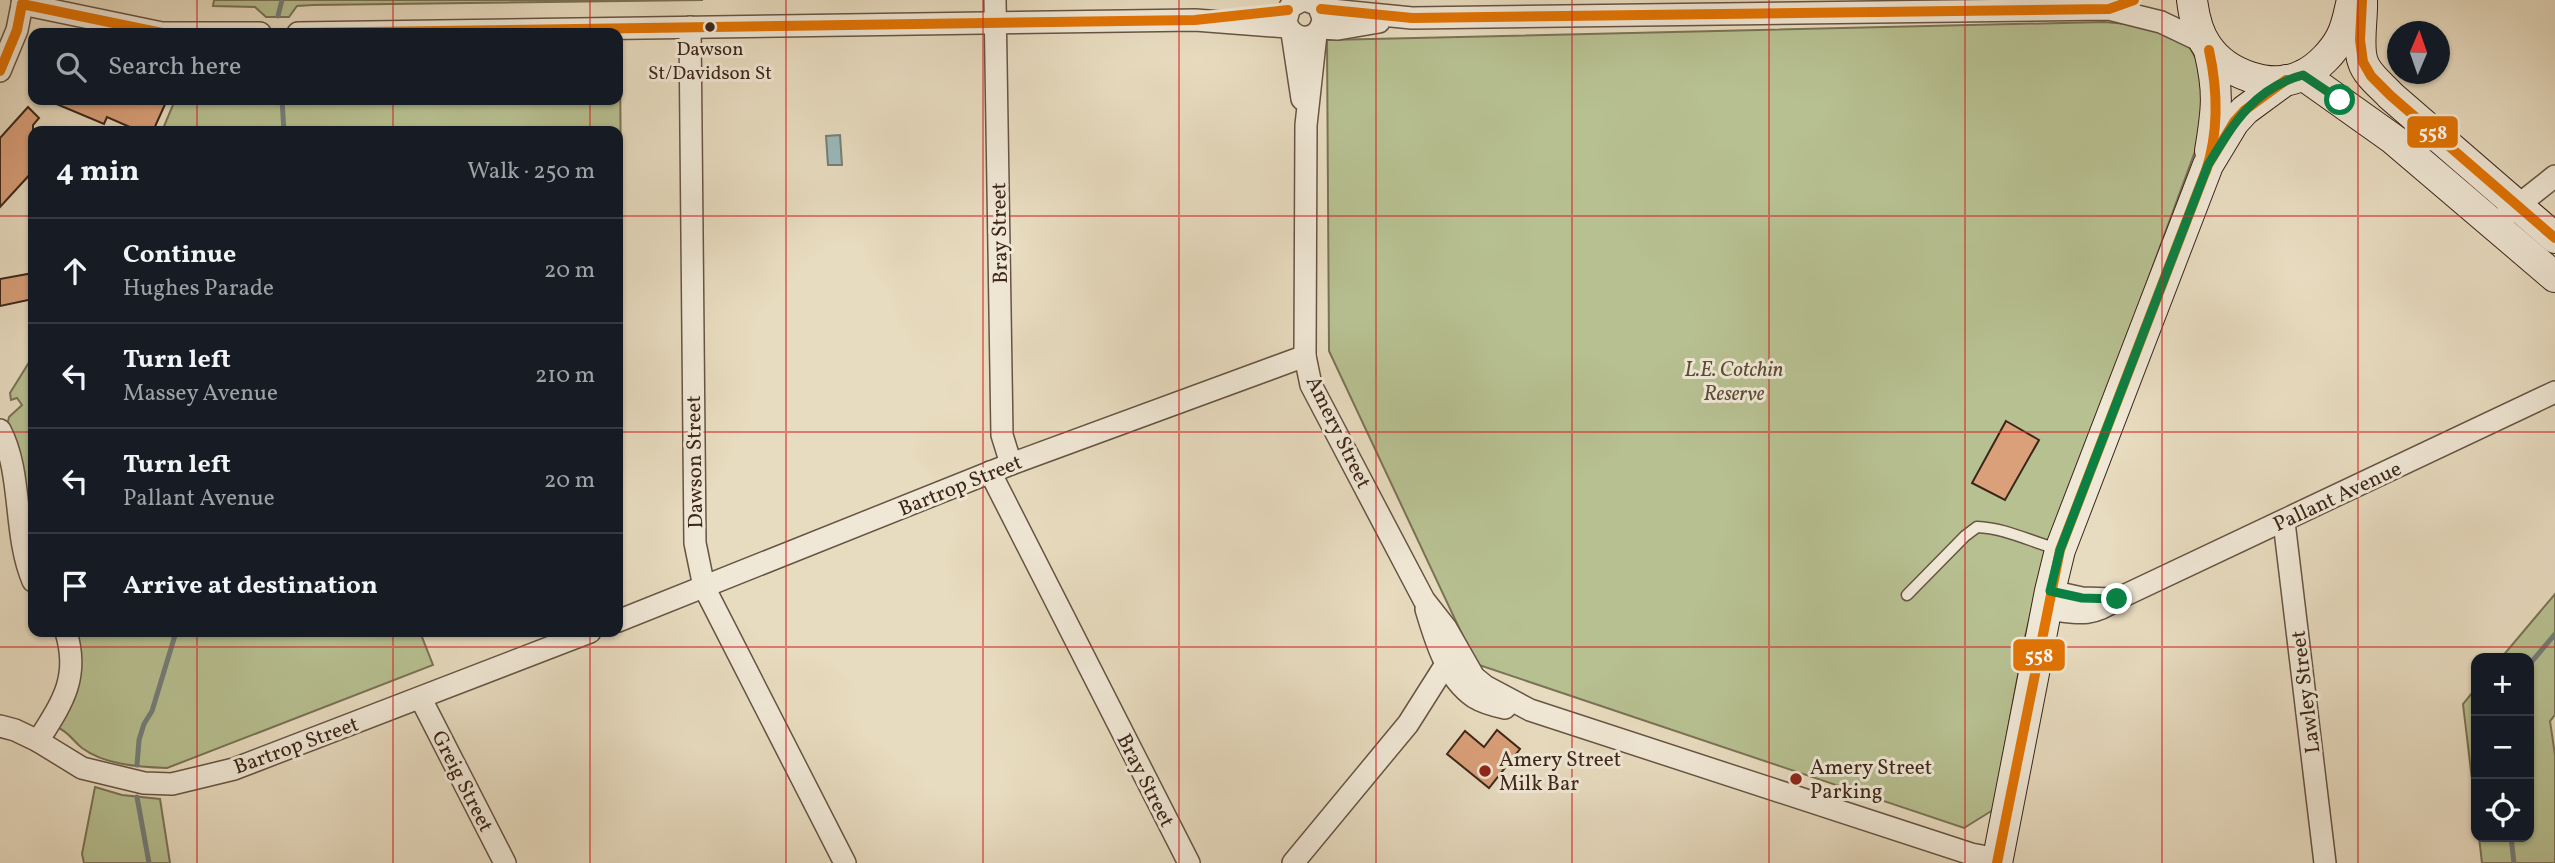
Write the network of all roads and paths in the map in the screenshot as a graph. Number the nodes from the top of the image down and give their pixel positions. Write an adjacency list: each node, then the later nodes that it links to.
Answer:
1 (995, 0): 11 (street, Bray Street)
2 (2134, 0): 9 (street)
3 (2192, 0): 15 (street)
4 (2352, 0): 17 (street)
5 (2362, 0): 20 (street)
6 (23, 2): 13 (street); 16 (street)
7 (1937, 5): 8 (street); 9 (street)
8 (1625, 7): 10 (street)
9 (2109, 9): 15 (street)
10 (1304, 12): 11 (street); 24 (street, Amery Street)
11 (996, 23): 12 (street); 27 (street, Bray Street)
12 (690, 27): 14 (street); 32 (street, Dawson Street)
13 (140, 28)
14 (623, 28)
15 (2207, 47): 17 (street); 18 (street)
16 (0, 71)
17 (2295, 78): 18 (street); 21 (street)
18 (2208, 165): 30 (street)
19 (2555, 176): 20 (street)
20 (2518, 207): 21 (street); 22 (street)
21 (2491, 223): 23 (street)
22 (2555, 238)
23 (2555, 277)
24 (1305, 356): 27 (street, Bartrop Street); 38 (street, Amery Street)
25 (2555, 392): 29 (street, Pallant Avenue)
26 (0, 430): 31 (street)
27 (1011, 464): 28 (street, Bartrop Street)
28 (990, 472): 32 (street, Bartrop Street); 47 (street, Bray Street)
29 (2284, 522): 34 (street, Pallant Avenue); 49 (street, Lawley Street)
30 (2060, 550): 33 (lane); 34 (street)
31 (28, 568)
32 (705, 587): 35 (street, Bartrop Street); 46 (street, Dawson Street)
33 (1907, 595)
34 (2048, 600): 44 (street)
35 (623, 619)
36 (68, 637): 43 (street)
37 (577, 637): 40 (street, Bartrop Street)
38 (1452, 657): 39 (street, Amery Street); 41 (street)
39 (1468, 681): 41 (street); 44 (street, Amery Street)
40 (421, 699): 43 (street, Bartrop Street); 45 (street, Greig Street)
41 (1408, 724): 48 (street)
42 (1, 728): 43 (street, Bartrop Street)
43 (38, 741)
44 (1998, 861)
45 (505, 863)
46 (845, 863)
47 (1189, 863)
48 (1293, 863)
49 (2325, 863)

